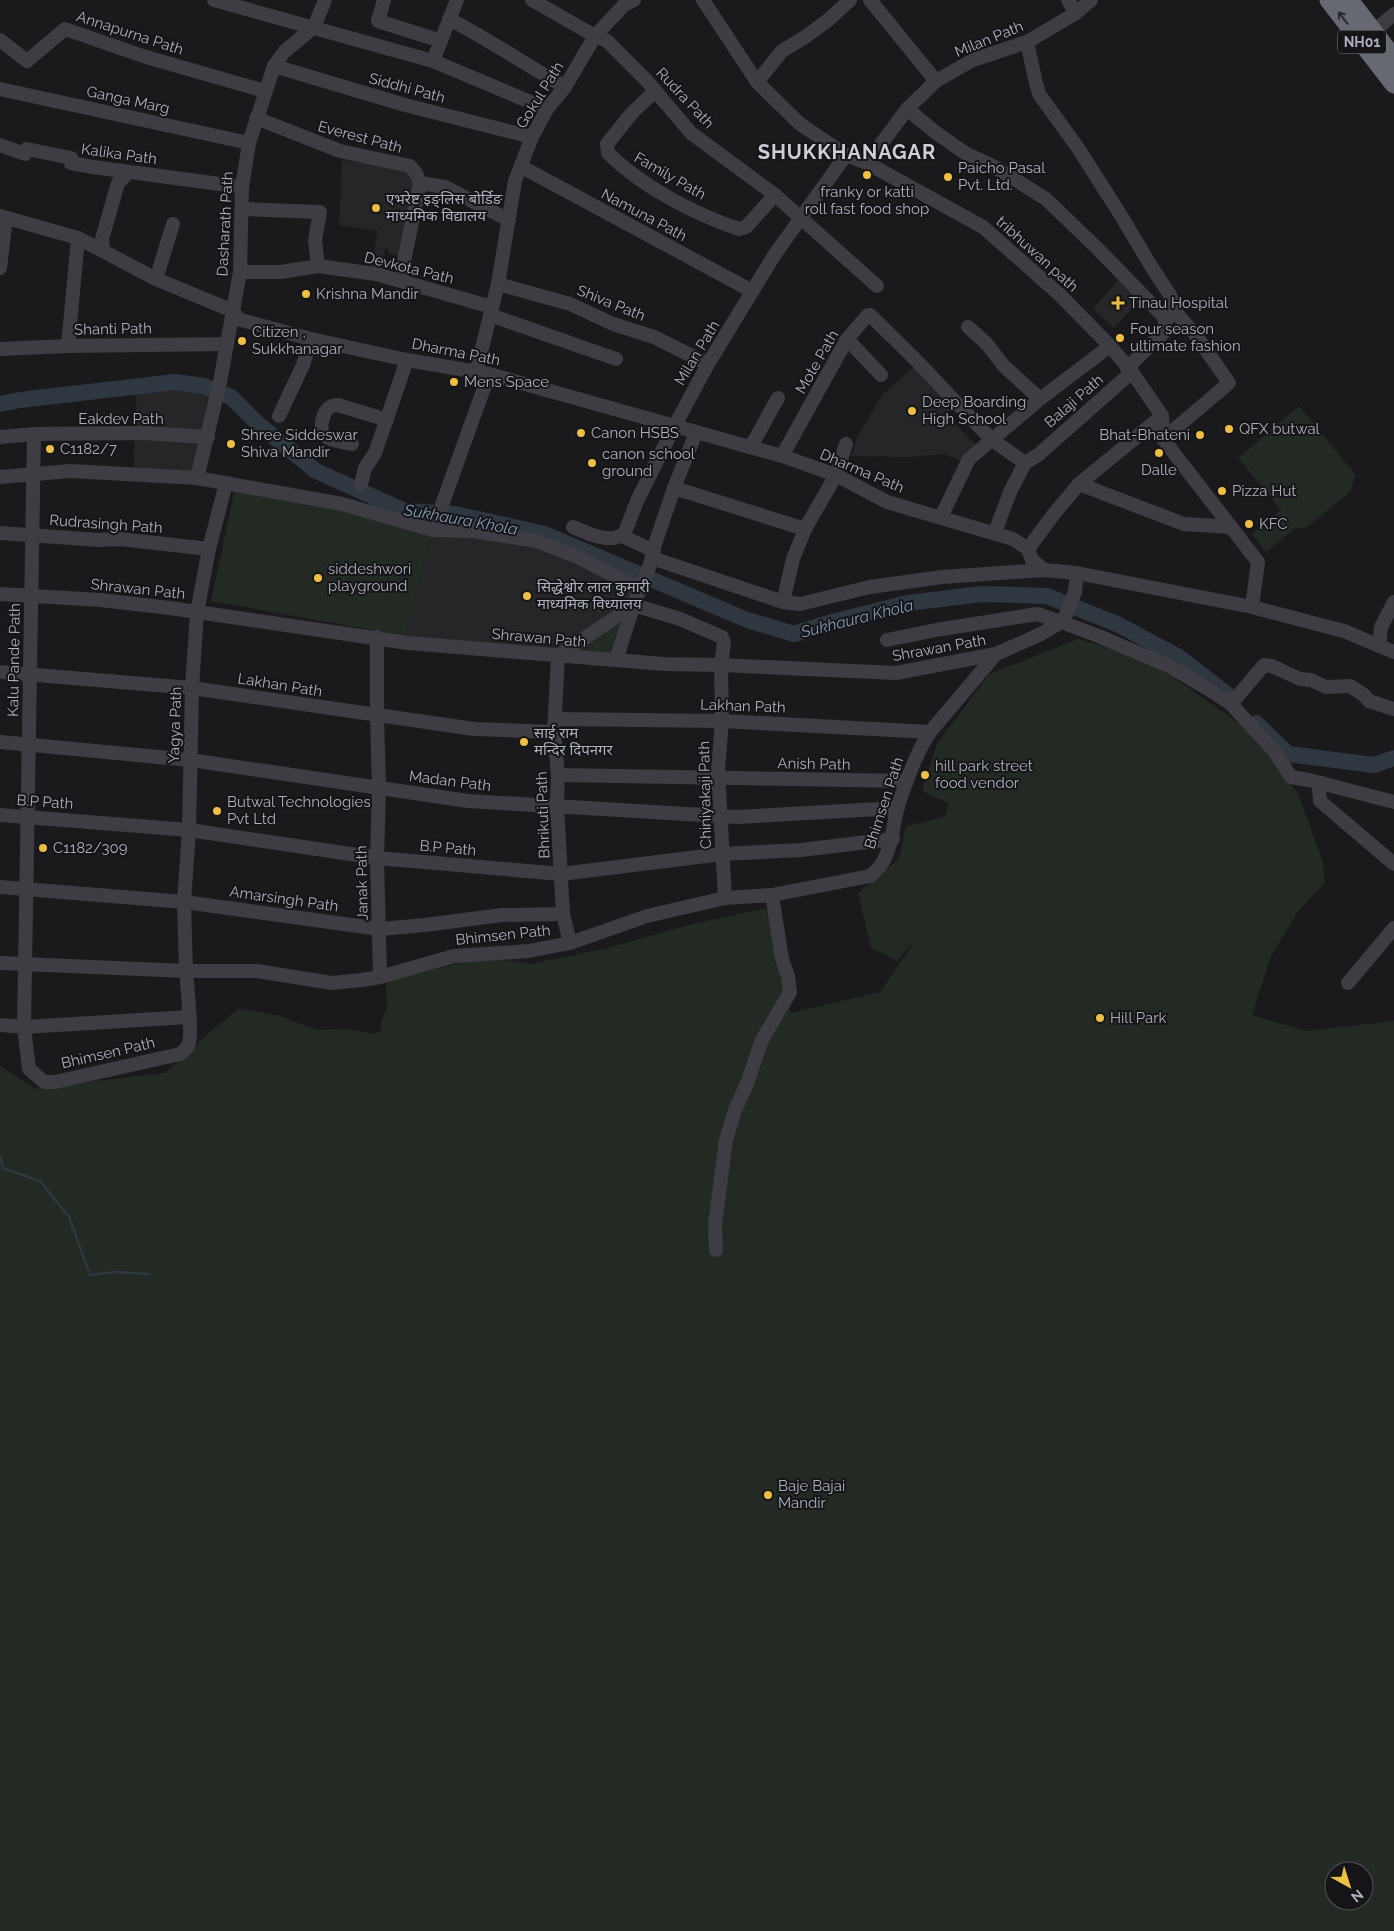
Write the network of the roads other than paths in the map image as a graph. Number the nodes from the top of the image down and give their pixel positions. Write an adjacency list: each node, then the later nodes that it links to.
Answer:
1 (214, 0): 17 (street)
2 (325, 0): 17 (street, Dasharath Path)
3 (384, 0): 21 (street)
4 (457, 0): 16 (street)
5 (532, 0): 19 (street, Rudra Path)
6 (850, 0): 27 (street)
7 (870, 0): 26 (street)
8 (1068, 0): 14 (street)
9 (1092, 0): 14 (street, Milan Path)
10 (1329, 0): 28 (highway, NH01, one-way to 10)
11 (1349, 0): 18 (highway, NH01)
12 (626, 2): 19 (street, Gokul Path)
13 (709, 3): 27 (street, tribhuwan path)
14 (1076, 14): 22 (street, Milan Path)
15 (1394, 14): 18 (street)
16 (449, 19): 21 (street); 29 (street)
17 (314, 27): 24 (street); 25 (street, Dasharath Path)
18 (1374, 31): 23 (highway, NH01)
19 (595, 36): 29 (street, Gokul Path); 32 (street, Rudra Path)
20 (0, 40): 31 (street, Annapurna Path)
21 (441, 41): 24 (street)
22 (1028, 42): 26 (street, Milan Path); 63 (street)
23 (1394, 59)
24 (433, 61): 33 (street)
25 (274, 66): 31 (street, Dasharath Path); 36 (street, Siddhi Path)
26 (936, 81): 34 (street, Milan Path)
27 (757, 82): 39 (street, tribhuwan path)
28 (1394, 84)
29 (565, 88): 33 (street, Gokul Path)
30 (0, 89): 37 (street, Ganga Marg)
31 (265, 90): 35 (street, Dasharath Path)
32 (655, 91): 45 (street, Rudra Path); 45 (street, Family Path)
33 (547, 109): 36 (street, Gokul Path)
34 (908, 110): 40 (street, Milan Path); 63 (street)
35 (256, 118): 37 (street, Dasharath Path); 43 (street, Everest Path)
36 (532, 137): 41 (street, Gokul Path)
37 (248, 143): 44 (street, Dasharath Path)
38 (0, 145): 42 (street, Kalika Path)
39 (846, 155): 40 (street, tribhuwan path); 48 (street, Milan Path)
40 (867, 162): 69 (street, tribhuwan path)
41 (522, 168): 49 (street, Gokul Path); 60 (street, Namuna Path)
42 (129, 172): 44 (street, Kalika Path); 52 (street)
43 (420, 183): 49 (street); 57 (street)
44 (242, 188): 46 (street, Dasharath Path)
45 (775, 195): 48 (street, Rudra Path)
46 (241, 209): 53 (street); 55 (street, Dasharath Path)
47 (3, 217): 51 (street, Dharma Path); 54 (street)
48 (800, 218): 59 (street, Rudra Path); 60 (street, Milan Path)
49 (509, 220): 58 (street, Gokul Path)
50 (173, 224): 56 (street)
51 (78, 238): 52 (street, Dharma Path); 68 (street)
52 (103, 251): 56 (street, Dharma Path)
53 (318, 266): 55 (street, Devkota Path); 57 (street, Devkota Path)
54 (0, 268)
55 (240, 272): 61 (street, Dasharath Path)
56 (156, 279): 61 (street, Dharma Path)
57 (401, 281): 62 (street, Devkota Path)
58 (498, 284): 62 (street, Gokul Path); 73 (street, Shiva Path)
59 (878, 286)
60 (752, 291): 73 (street, Milan Path)
61 (232, 311): 65 (street, Dharma Path); 67 (street, Dasharath Path)
62 (491, 311): 71 (street, Devkota Path); 75 (street, Gokul Path)
63 (1171, 317): 74 (street, Balaji Path); 88 (street)
64 (968, 327): 78 (street)
65 (311, 339): 72 (street, Dharma Path); 79 (street)
66 (847, 339): 76 (street); 87 (street, Mote Path); 92 (street, Mote Path)
67 (227, 344): 68 (street, Shanti Path); 86 (street, Dasharath Path)
68 (68, 346): 70 (street, Shanti Path)
69 (1110, 346): 74 (street, tribhuwan path); 78 (street)
70 (0, 349)
71 (616, 359)
72 (408, 360): 75 (street, Dharma Path); 81 (street)
73 (708, 364): 82 (street, Milan Path)
74 (1130, 370): 80 (street, tribhuwan path); 93 (street, Balaji Path)
75 (482, 373): 82 (street, Dharma Path); 103 (street, Gokul Path)
76 (881, 375)
77 (778, 398): 91 (street)
78 (1040, 399): 87 (street)
79 (279, 416)
80 (1162, 416): 88 (street); 100 (street)
81 (387, 420): 89 (street); 99 (street)
82 (674, 427): 83 (street, Dharma Path); 110 (street, Milan Path)
83 (696, 433): 91 (street, Dharma Path); 101 (street)
84 (34, 434): 85 (street, Eakdev Path); 86 (street, Eakdev Path); 94 (street)
85 (0, 437)
86 (208, 437): 97 (street, Dasharath Path)
87 (991, 439): 93 (street); 102 (street)
88 (1163, 439): 105 (street)
89 (352, 444)
90 (846, 444): 95 (street)
91 (750, 447): 92 (street, Dharma Path)
92 (782, 456): 95 (street, Dharma Path)
93 (1025, 463): 107 (street, Balaji Path)
94 (33, 474): 96 (street); 97 (street); 109 (street, Kalu Pande Path)
95 (836, 475): 102 (street, Dharma Path); 106 (street)
96 (0, 477)
97 (197, 478): 98 (street)
98 (226, 483): 103 (street); 111 (street, Yagya Path)
99 (361, 484)
100 (1079, 484): 105 (street); 112 (street)
101 (674, 488): 106 (street); 113 (street)
102 (941, 517): 107 (street, Dharma Path)
103 (434, 525): 116 (street)
104 (573, 527): 110 (street)
105 (1231, 527): 122 (street)
106 (805, 529): 119 (street)
107 (995, 532): 112 (street, Dharma Path)
108 (0, 533): 109 (street, Rudrasingh Path)
109 (31, 535): 111 (street, Rudrasingh Path); 118 (street, Kalu Pande Path)
110 (622, 536): 113 (street)
111 (209, 549): 123 (street, Yagya Path)
112 (1028, 550): 114 (street, Dharma Path)
113 (652, 558): 116 (street); 119 (street)
114 (1044, 570): 115 (street); 119 (street)
115 (1077, 573): 122 (street); 124 (street)
116 (641, 590): 121 (street)
117 (0, 594): 118 (street, Shrawan Path)
118 (32, 597): 123 (street, Shrawan Path); 134 (street, Kalu Pande Path)
119 (783, 602)
120 (1394, 602): 127 (street)
121 (634, 605): 130 (street); 131 (street); 132 (street, Chiniyakaji Path)
122 (1252, 606): 127 (street)
123 (197, 612): 125 (street, Shrawan Path); 135 (street, Yagya Path)
124 (1064, 619): 126 (street); 129 (street, Shrawan Path); 136 (street)
125 (377, 637): 130 (street, Shrawan Path); 138 (street, Janak Path)
126 (887, 640)
127 (1380, 646): 128 (street)
128 (1394, 652)
129 (996, 654): 132 (street, Shrawan Path); 141 (street, Bhimsen Path)
130 (558, 656): 131 (street, Shrawan Path); 140 (street, Bhrikuti Path)
131 (616, 660): 132 (street, Shrawan Path)
132 (721, 665): 139 (street, Chiniyakaji Path)
133 (0, 672): 134 (street, Lakhan Path)
134 (30, 674): 135 (street, Lakhan Path); 143 (street, Kalu Pande Path)
135 (192, 688): 138 (street, Lakhan Path); 144 (street, Yagya Path)
136 (1231, 704): 137 (street); 148 (street)
137 (1394, 709)
138 (377, 716): 140 (street, Lakhan Path); 149 (street, Janak Path)
139 (722, 721): 140 (street, Lakhan Path); 141 (street, Lakhan Path); 146 (street, Chiniyakaji Path)
140 (555, 726): 145 (street, Bhrikuti Path)
141 (930, 732): 147 (street, Bhimsen Path)
142 (0, 742): 143 (street, Madan Path)
143 (29, 743): 144 (street, Madan Path); 155 (street, Kalu Pande Path)
144 (190, 760): 149 (street, Madan Path); 156 (street, Yagya Path)
145 (558, 775): 146 (street, Anish Path); 151 (street, Bhrikuti Path)
146 (720, 779): 147 (street, Anish Path); 154 (street, Chiniyakaji Path)
147 (908, 781): 152 (street, Bhimsen Path)
148 (1322, 783): 150 (street); 160 (street)
149 (379, 788): 151 (street, Madan Path); 159 (street, Janak Path)
150 (1394, 802)
151 (557, 806): 154 (street, Madan Path); 161 (street, Bhrikuti Path)
152 (898, 808): 154 (street, Madan Path); 157 (street, Bhimsen Path)
153 (0, 815): 155 (street, B.P Path)
154 (722, 815): 158 (street, Chiniyakaji Path)
155 (28, 817): 156 (street, B.P Path); 163 (street, Kalu Pande Path)
156 (190, 830): 159 (street, B.P Path); 166 (street, Yagya Path)
157 (893, 839): 158 (street, B.P Path); 164 (street, Bhimsen Path)
158 (722, 854): 161 (street, B.P Path); 165 (street, Chiniyakaji Path)
159 (377, 858): 161 (street, B.P Path); 168 (street, Janak Path)
160 (1394, 864)
161 (561, 874): 167 (street, Bhrikuti Path)
162 (0, 887): 163 (street, Amarsingh Path)
163 (27, 889): 166 (street, Amarsingh Path); 172 (street, Kalu Pande Path)
164 (772, 895): 165 (street, Bhimsen Path); 179 (street)
165 (725, 898): 170 (street, Bhimsen Path)
166 (184, 902): 168 (street, Amarsingh Path); 173 (street, Yagya Path)
167 (564, 914): 168 (street, Amarsingh Path); 170 (street, Bhrikuti Path)
168 (380, 929): 174 (street, Janak Path)
169 (1393, 930): 175 (street)
170 (570, 943): 174 (street, Bhimsen Path)
171 (0, 963): 172 (street)
172 (25, 965): 173 (street); 178 (street, Kalu Pande Path)
173 (186, 971): 174 (street, Bhimsen Path); 176 (street, Bhimsen Path)
174 (380, 977)
175 (1348, 983)
176 (189, 1017): 178 (street); 178 (street, Bhimsen Path)
177 (0, 1025): 178 (street)
178 (24, 1027)
179 (716, 1250)

